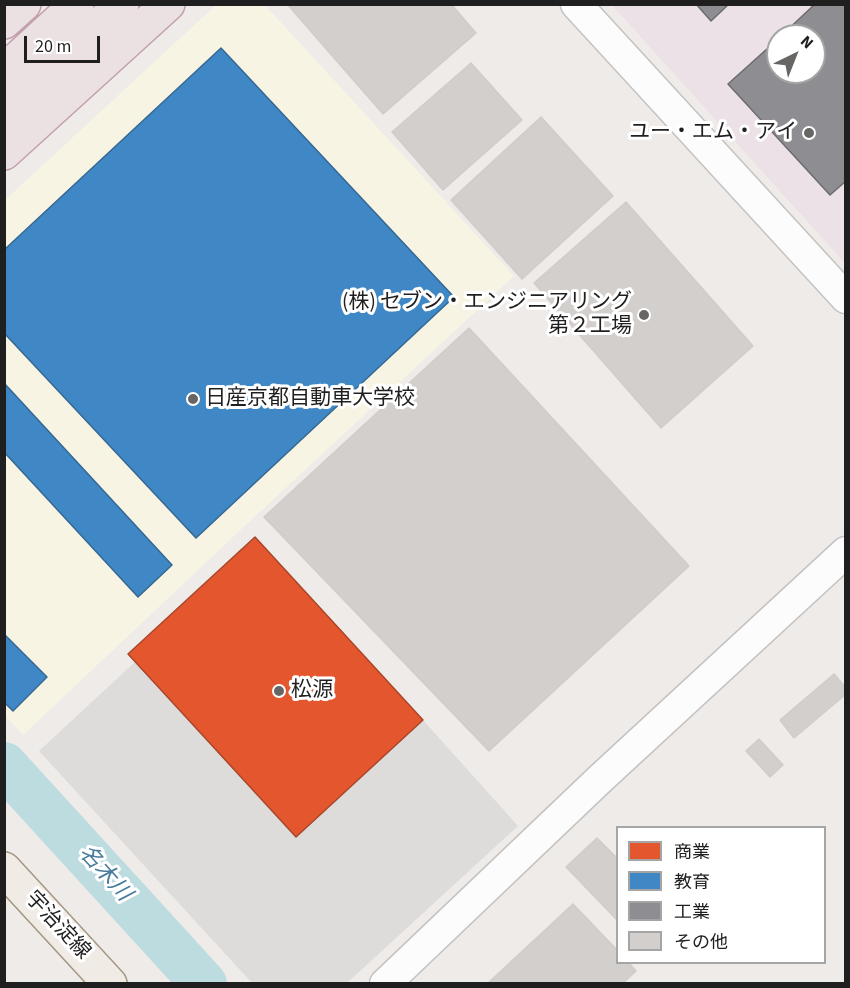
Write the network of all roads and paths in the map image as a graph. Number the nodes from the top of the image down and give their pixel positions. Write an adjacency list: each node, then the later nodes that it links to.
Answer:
1 (24, 4): 6 (highway)
2 (77, 4): 7 (highway)
3 (123, 4): 8 (highway)
4 (168, 4): 9 (highway)
5 (576, 4): 10 (street)
6 (4, 22)
7 (4, 71)
8 (4, 112)
9 (4, 153)
10 (846, 298)
11 (846, 552): 14 (street)
12 (4, 869): 13 (main road, 宇治淀線)
13 (110, 984)
14 (386, 984)

